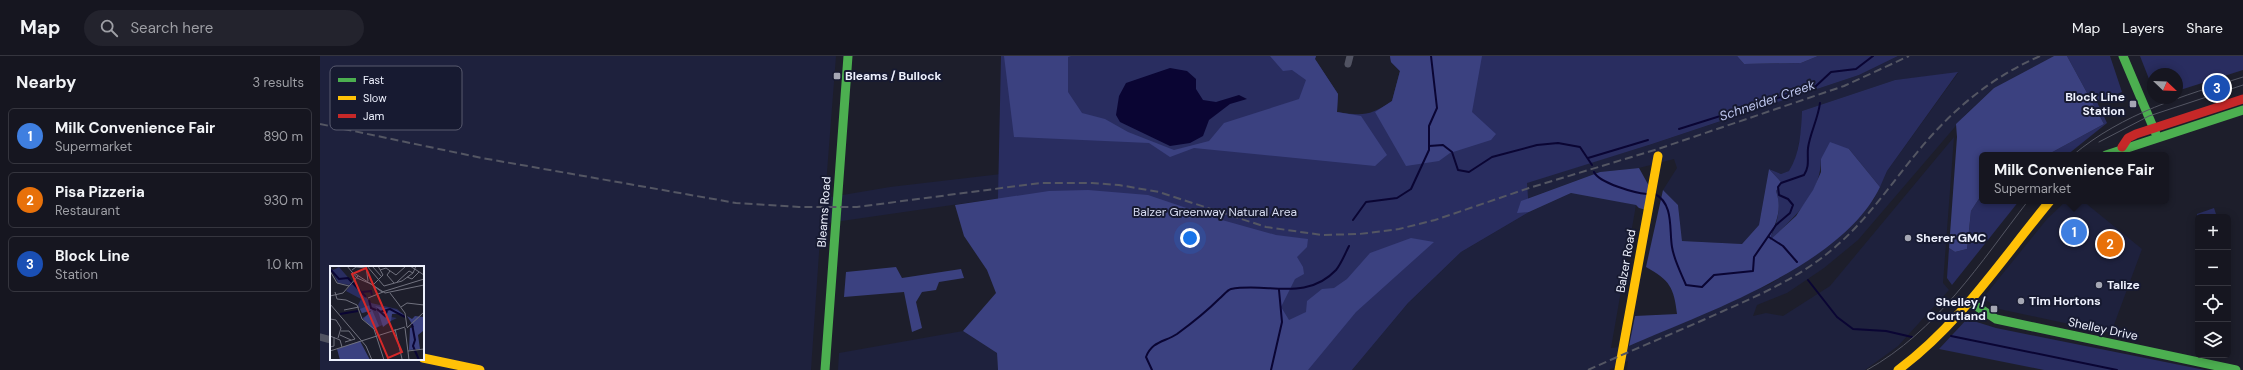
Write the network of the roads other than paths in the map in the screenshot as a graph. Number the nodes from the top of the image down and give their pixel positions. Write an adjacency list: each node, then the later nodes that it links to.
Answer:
1 (848, 56): 18 (main road, Bleams Road)
2 (1350, 56): 4 (street)
3 (2124, 56): 7 (main road)
4 (1348, 64)
5 (2243, 99): 7 (main road)
6 (2243, 110): 8 (main road)
7 (2153, 127): 8 (main road); 9 (main road)
8 (2158, 139): 9 (main road)
9 (2122, 146): 10 (main road)
10 (2111, 152)
11 (1658, 156): 19 (main road, Balzer Road)
12 (2047, 204): 13 (main road)
13 (1970, 302): 20 (main road); 21 (main road, Shelley Drive)
14 (320, 337): 15 (street)
15 (330, 340)
16 (424, 358): 17 (main road)
17 (480, 370)
18 (825, 370)
19 (1619, 370)
20 (1898, 370)
21 (2236, 370)

